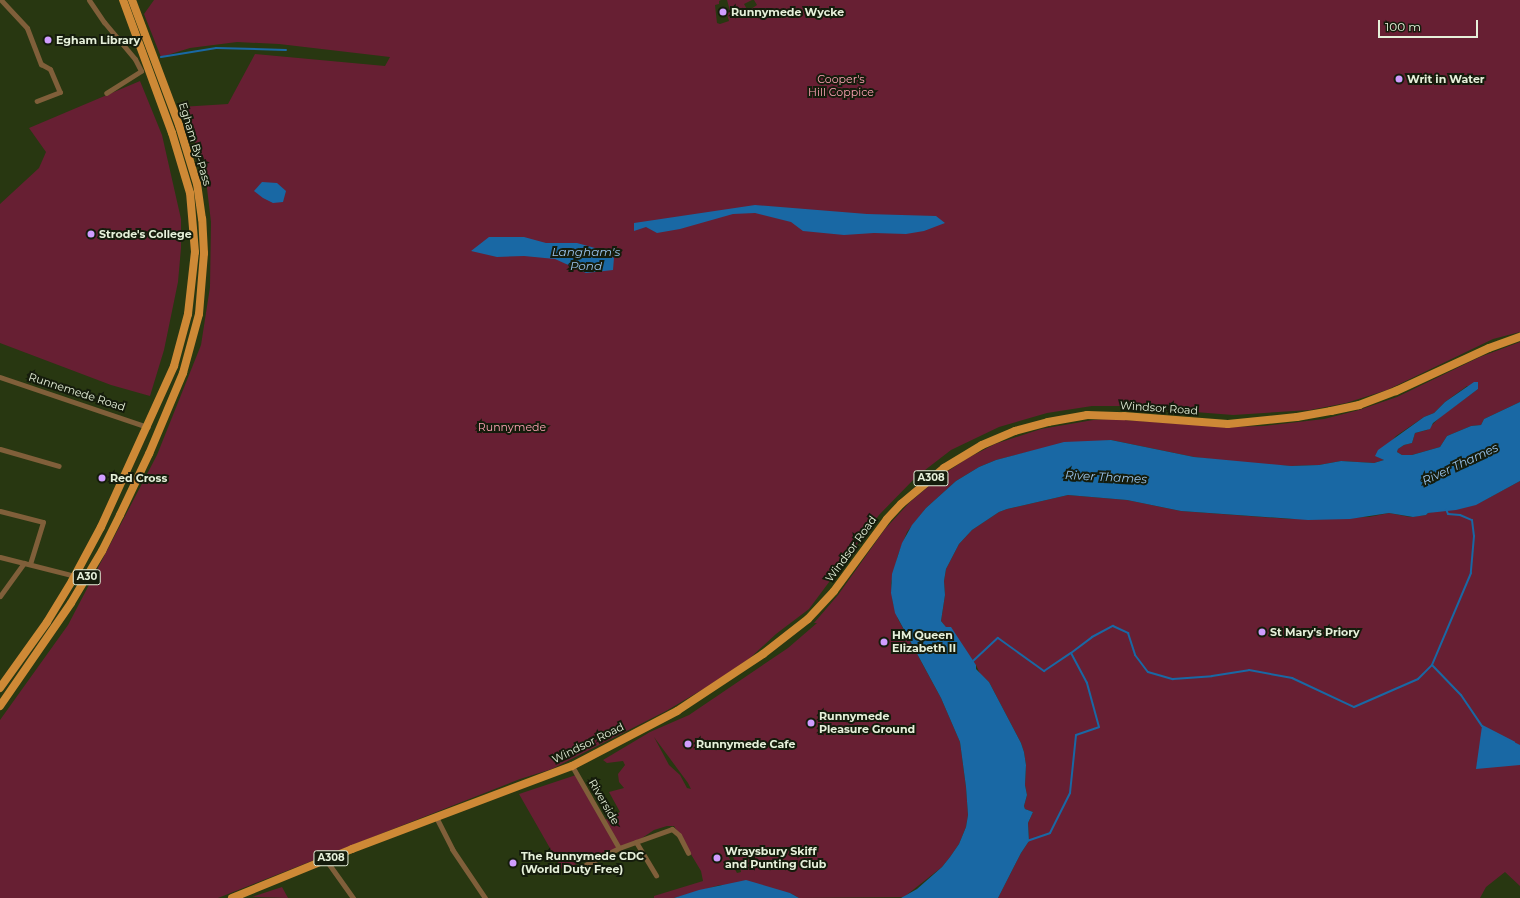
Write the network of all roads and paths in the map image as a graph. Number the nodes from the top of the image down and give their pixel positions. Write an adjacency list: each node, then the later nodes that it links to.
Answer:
1 (1, 0): 8 (street)
2 (89, 0): 6 (street)
3 (123, 0): 11 (main road, Egham By-Pass / A30)
4 (132, 0): 20 (main road, Egham By-Pass / A30)
5 (125, 35): 6 (street)
6 (120, 39): 7 (street)
7 (106, 93)
8 (37, 101)
9 (1520, 337): 21 (main road, Windsor Road / A308)
10 (0, 377): 11 (street, Runnemede Road)
11 (148, 427): 17 (main road, A30)
12 (0, 449): 13 (street)
13 (59, 466)
14 (0, 511): 16 (street)
15 (0, 557): 16 (street)
16 (27, 563): 17 (street); 18 (street)
17 (75, 576): 19 (main road, A30)
18 (0, 596)
19 (0, 688)
20 (0, 706)
21 (572, 766): 22 (main road, Windsor Road / A308); 24 (street, Riverside)
22 (436, 817): 26 (main road, Windsor Road / A308); 31 (street)
23 (636, 842): 24 (street); 25 (street); 28 (street)
24 (619, 848): 27 (street)
25 (688, 853)
26 (326, 860): 29 (main road, Windsor Road / A308); 30 (street)
27 (573, 870)
28 (656, 875)
29 (232, 898)
30 (353, 898)
31 (485, 898)

